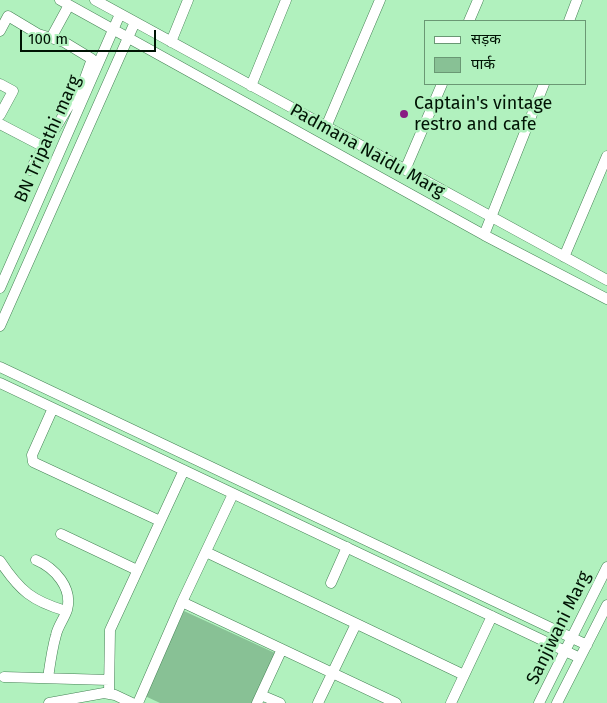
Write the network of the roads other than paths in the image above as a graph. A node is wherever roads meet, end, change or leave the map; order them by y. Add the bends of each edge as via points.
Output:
1 (94, 0) edge
2 (188, 0) edge
3 (286, 0) edge
4 (380, 0) edge
5 (478, 0) edge
6 (577, 0) edge
7 (64, 2) edge
8 (120, 14) junction
9 (469, 20) edge
10 (569, 20) edge
11 (135, 22) junction
12 (113, 30) junction
13 (0, 31) edge
14 (51, 38) junction
15 (128, 38) junction
16 (171, 42) junction
17 (0, 84) edge
18 (442, 85) edge
19 (544, 85) edge
20 (251, 86) junction
21 (0, 115) edge
22 (0, 124) edge
23 (326, 127) junction
24 (53, 132) junction
25 (66, 138) junction
26 (44, 147) junction
27 (607, 156) edge
28 (30, 170) dead end
29 (405, 170) junction
30 (491, 217) junction
31 (484, 235) junction
32 (564, 257) junction
33 (607, 280) edge
34 (0, 288) edge
35 (607, 299) edge
36 (0, 326) edge
37 (0, 367) edge
38 (0, 383) edge
39 (53, 408) junction
40 (184, 470) junction
41 (234, 494) junction
42 (160, 521) junction
43 (61, 534) dead end
44 (347, 547) junction
45 (206, 552) junction
46 (36, 560) dead end
47 (0, 561) edge
48 (607, 567) edge
49 (137, 570) junction
50 (331, 583) dead end
51 (182, 602) junction
52 (607, 604) edge
53 (66, 611) junction
54 (492, 616) junction
55 (356, 624) junction
56 (572, 638) junction
57 (586, 645) junction
58 (282, 649) junction
59 (565, 651) junction
60 (580, 658) junction
61 (332, 673) junction
62 (464, 675) junction
63 (4, 678) dead end
64 (48, 678) junction
65 (109, 680) junction
66 (109, 693) junction
67 (259, 699) edge
68 (49, 703) edge
69 (132, 703) edge
70 (138, 703) edge
71 (280, 703) edge
72 (318, 703) edge
73 (396, 703) edge
74 (451, 703) edge
75 (540, 703) edge
76 (557, 703) edge

1 - 8 street
2 - 16 street
3 - 20 street
4 - 23 street
5 - 9 street
6 - 10 street
7 - 12 street
7 - 14 street
8 - 11 street, Padmana Naidu Marg
8 - 12 street
11 - 15 street
11 - 16 street, Padmana Naidu Marg
12 - 15 street, Padmana Naidu Marg
12 - 25 street, BN Tripathi marg
13 - 14 street via 8,16
14 - 24 street via 92,59 84,81
15 - 31 street, Padmana Naidu Marg
15 - 36 street
16 - 20 street, Padmana Naidu Marg
17 - 21 street via 13,92
18 - 29 street
19 - 30 street
20 - 23 street, Padmana Naidu Marg
22 - 26 street
23 - 29 street, Padmana Naidu Marg
24 - 25 street
24 - 26 street
25 - 34 street, BN Tripathi marg
26 - 28 street
27 - 32 street
29 - 30 street, Padmana Naidu Marg
30 - 31 street
30 - 32 street, Padmana Naidu Marg
31 - 35 street, Padmana Naidu Marg
32 - 33 street, Padmana Naidu Marg
37 - 56 street
38 - 39 street
39 - 40 street
39 - 42 street via 32,456 33,462
40 - 41 street
40 - 42 street
41 - 44 street
41 - 45 street
42 - 49 street
43 - 49 street
44 - 50 street
44 - 54 street
45 - 51 street
45 - 55 street
46 - 53 street via 61,579 68,601
47 - 53 street via 29,595 42,604
48 - 56 street, Sanjiwani Marg
49 - 65 street via 110,630
51 - 58 street
51 - 70 street
52 - 57 street, Sanjiwani Marg
53 - 64 street via 56,635
54 - 59 street
54 - 62 street
55 - 61 street
55 - 62 street
56 - 57 street
56 - 59 street, Sanjiwani Marg
57 - 60 street, Sanjiwani Marg
58 - 61 street
58 - 67 street
59 - 60 street
59 - 75 street, Sanjiwani Marg
60 - 76 street, Sanjiwani Marg
61 - 72 street
61 - 73 street
62 - 74 street
63 - 64 street
64 - 65 street
65 - 66 street
66 - 68 street
66 - 69 street
67 - 71 street

